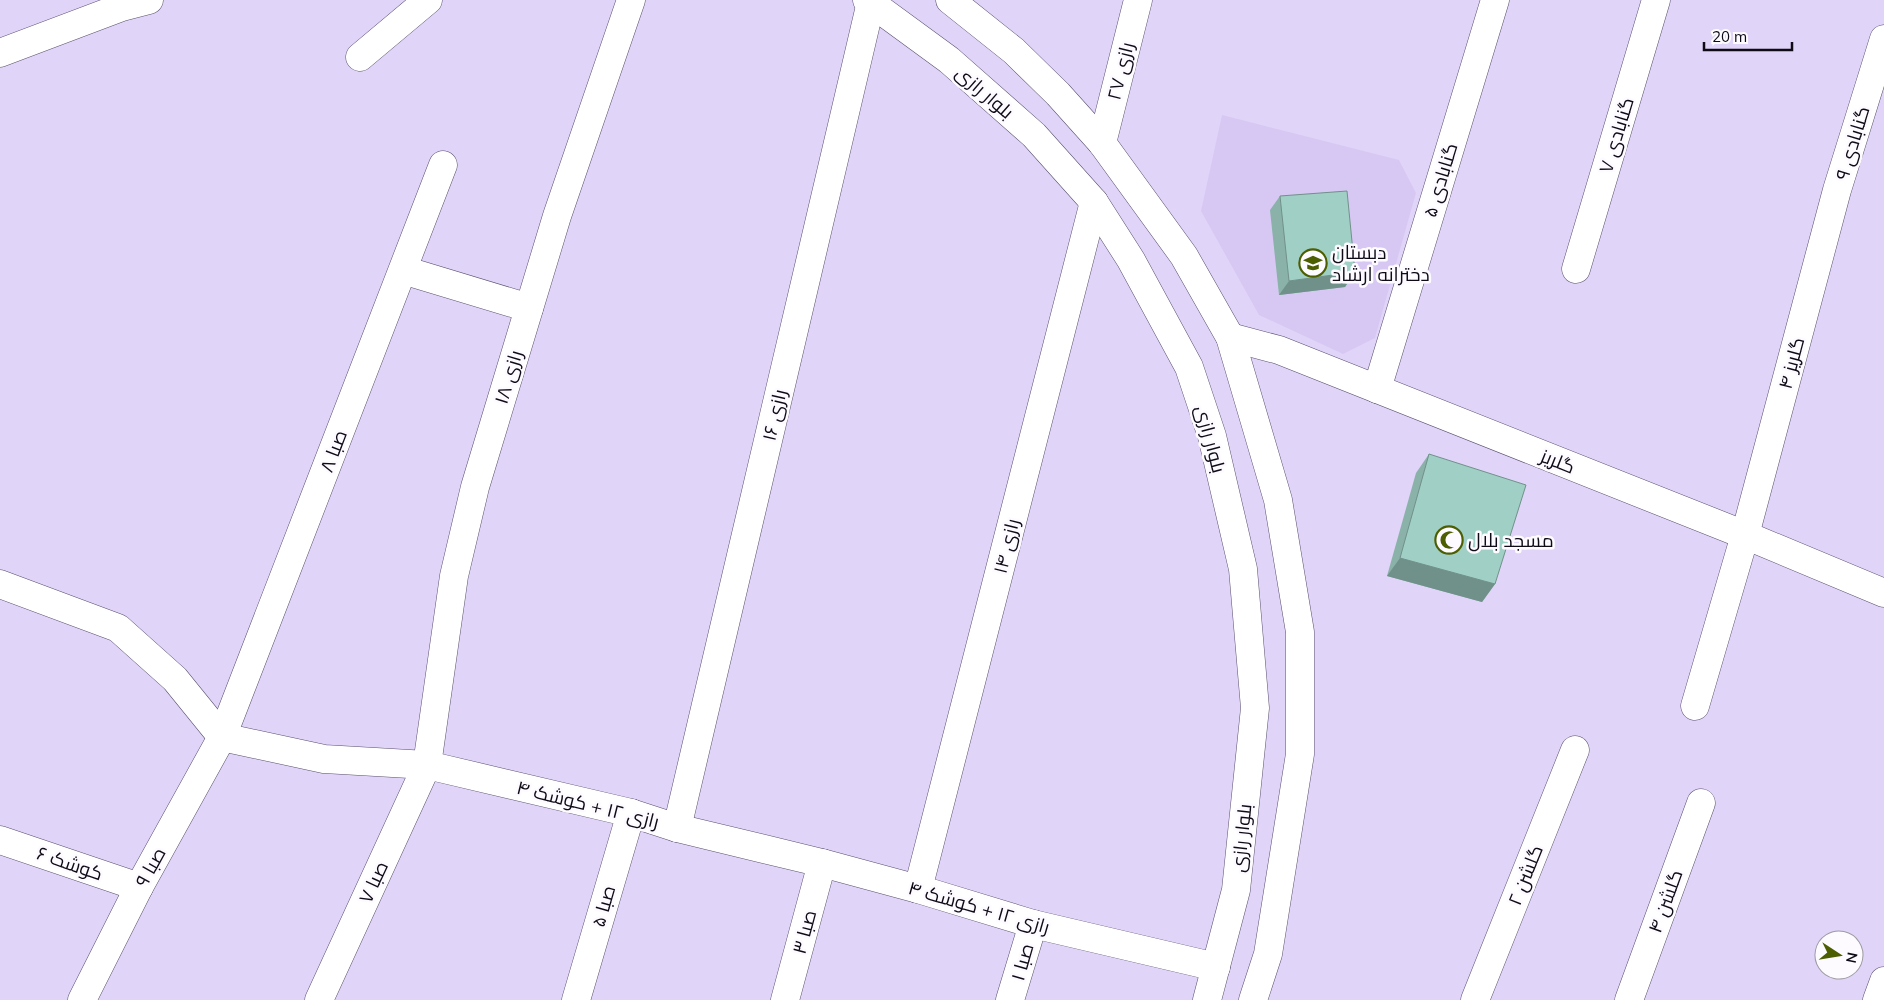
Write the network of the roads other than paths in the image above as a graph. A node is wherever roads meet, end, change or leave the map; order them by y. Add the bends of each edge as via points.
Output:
1 (149, 0) edge
2 (428, 0) edge
3 (631, 0) edge
4 (950, 0) edge
5 (1138, 0) edge
6 (1495, 0) edge
7 (1656, 0) edge
8 (869, 1) edge
9 (1884, 39) edge
10 (0, 53) edge
11 (360, 57) dead end
12 (1102, 143) junction
13 (443, 165) dead end
14 (1838, 190) joint
15 (1094, 202) junction
16 (1576, 269) dead end
17 (403, 270) junction
18 (529, 308) junction
19 (1230, 337) junction
20 (1376, 389) junction
21 (1745, 535) junction
22 (0, 584) edge
23 (1884, 593) edge
24 (1695, 706) dead end
25 (222, 737) junction
26 (1575, 750) dead end
27 (426, 765) junction
28 (1701, 803) dead end
29 (631, 813) junction
30 (677, 828) junction
31 (0, 840) edge
32 (822, 863) junction
33 (139, 887) junction
34 (918, 889) junction
35 (1032, 924) junction
36 (1216, 968) junction
37 (1884, 981) edge
38 (82, 1000) edge
39 (319, 1000) edge
40 (576, 1000) edge
41 (785, 1000) edge
42 (1010, 1000) edge
43 (1207, 1000) edge
44 (1253, 1000) edge
45 (1475, 1000) edge
46 (1629, 1000) edge
47 (1877, 1000) edge

1 - 10 street
2 - 11 street
3 - 18 street, رازی ۱۸ via 556,216
4 - 12 street via 1014,52
5 - 12 street, رازی ۲۷
6 - 20 street, گنابادی ۵
7 - 16 street, گنابادی ۷
8 - 15 street, بلوار رازی via 949,60 1034,135
8 - 30 street, رازی ۱۶
9 - 14 street, گنابادی ۹
12 - 19 street via 1184,256
13 - 17 street, صبا ۸
14 - 21 street, گلریز ۴
15 - 34 street, رازی ۱۴
15 - 36 street, بلوار رازی via 1131,260 1189,367 1212,436 1242,569 1255,708 1236,890
17 - 18 street
17 - 25 street, صبا ۸
18 - 27 street, رازی ۱۸ via 475,487 454,576
19 - 20 street, گلریز via 1279,350
19 - 44 street via 1278,500 1300,632 1300,754 1268,954
20 - 21 street, گلریز
21 - 23 street, گلریز
21 - 24 street, گلریز ۴
22 - 25 street via 118,628 175,678
25 - 27 street, رازی ۱۲ + کوشک ۴ via 324,759
25 - 33 street, صبا ۹
26 - 45 street, گلشن ۲
27 - 29 street, رازی ۱۲ + کوشک ۴
27 - 39 street, صبا ۷
28 - 46 street, گلشن ۴
29 - 30 street, رازی ۱۲ + کوشک ۴
29 - 40 street, صبا ۵
30 - 32 street, رازی ۱۲ + کوشک ۴
31 - 33 street, کوشک ۶
32 - 34 street, رازی ۱۲ + کوشک ۴
32 - 41 street, صبا ۳
33 - 38 street, صبا ۹
34 - 35 street, رازی ۱۲ + کوشک ۴
35 - 36 street, رازی ۱۲ + کوشک ۴
35 - 42 street, صبا ۱
36 - 43 street, بلوار رازی
37 - 47 street

